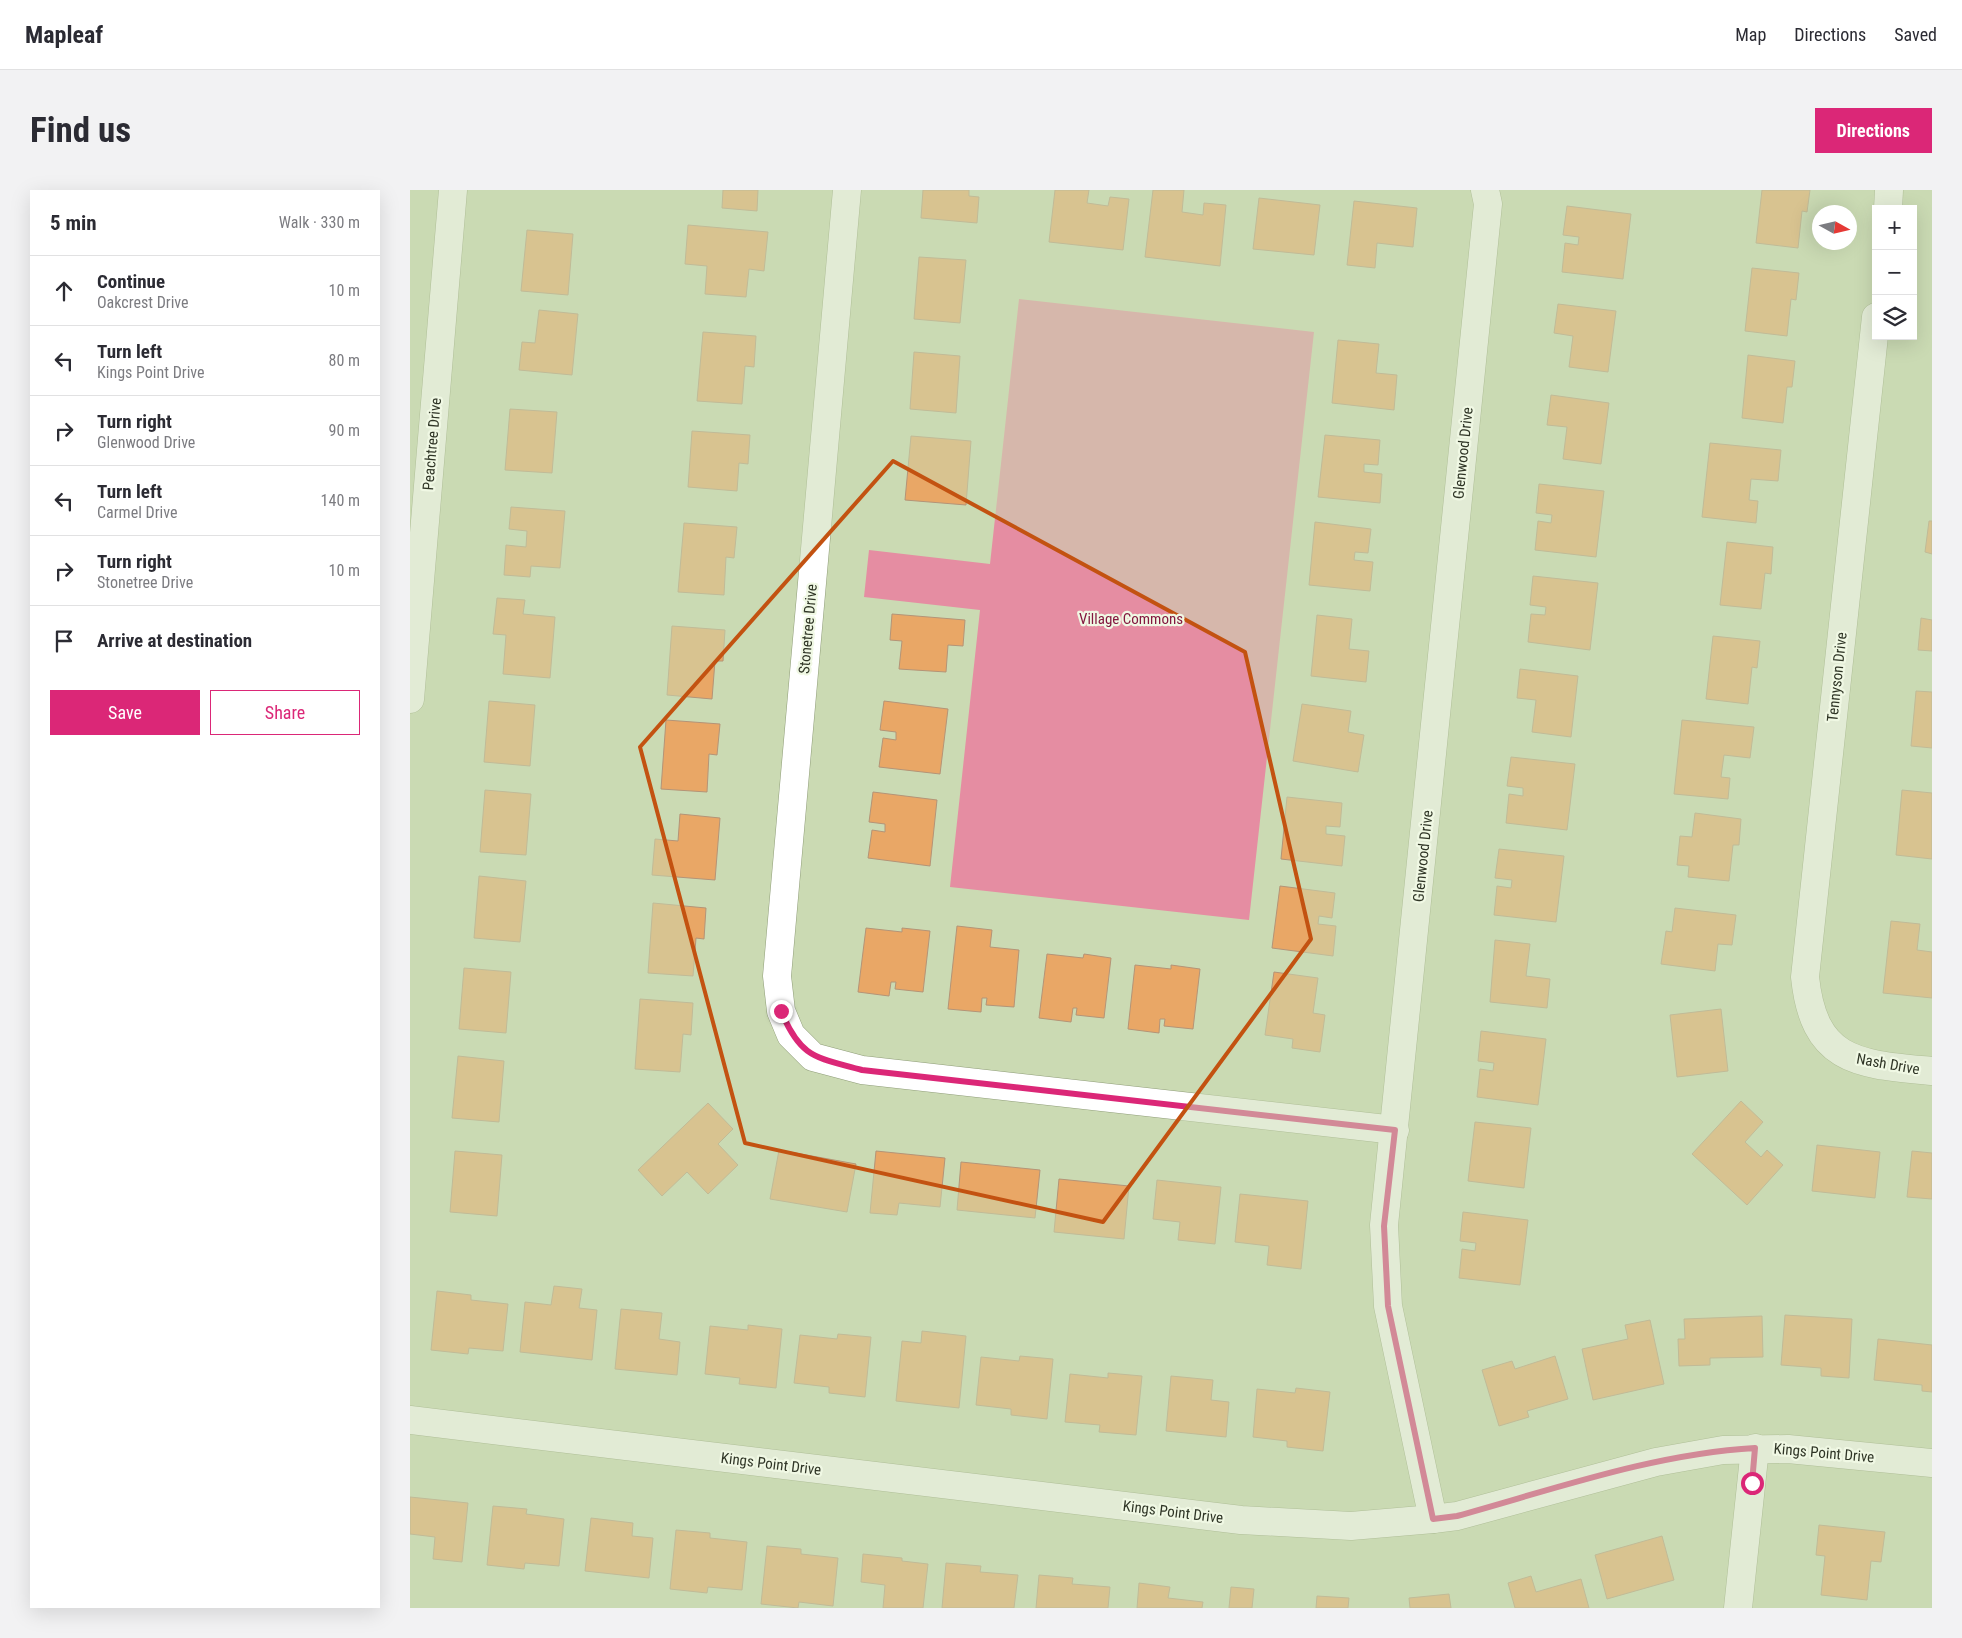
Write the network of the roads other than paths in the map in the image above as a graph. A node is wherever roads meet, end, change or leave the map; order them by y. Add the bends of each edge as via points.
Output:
1 (453, 190) edge
2 (847, 190) edge
3 (1485, 190) edge
4 (1889, 190) edge
5 (1888, 205) edge
6 (1873, 340) edge
7 (410, 699) edge
8 (1821, 1035) joint
9 (1932, 1071) edge
10 (1395, 1130) junction
11 (410, 1420) edge
12 (1755, 1448) junction
13 (1932, 1463) edge
14 (1433, 1519) junction
15 (1738, 1608) edge

1 - 7 street, Peachtree Drive
2 - 10 street, Stonetree Drive via 777,976 781,1011 791,1035 813,1057 862,1070
3 - 10 street, Glenwood Drive via 1488,204
4 - 5 street
6 - 8 street, Tennyson Drive via 1807,948 1805,977 1808,1005
8 - 9 street, Nash Drive via 1851,1058 1884,1067
10 - 14 street, Glenwood Drive via 1384,1226 1388,1306
11 - 14 street, Kings Point Drive via 1240,1520 1351,1526
12 - 13 street, Kings Point Drive
12 - 14 street, Kings Point Drive via 1703,1452 1656,1462 1457,1516
12 - 15 street

